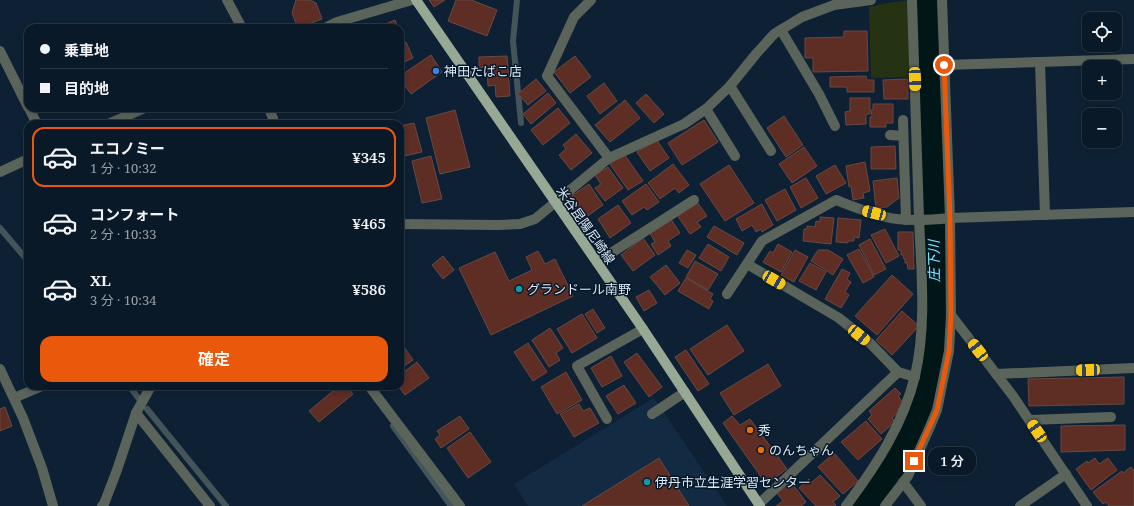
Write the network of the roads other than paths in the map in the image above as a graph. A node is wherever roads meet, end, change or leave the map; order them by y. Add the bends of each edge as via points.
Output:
1 (227, 0) edge
2 (412, 0) edge
3 (416, 0) edge
4 (591, 0) edge
5 (871, 0) edge
6 (912, 0) edge
7 (942, 0) edge
8 (846, 2) edge
9 (240, 24) edge
10 (341, 24) edge
11 (781, 30) junction
12 (0, 51) edge
13 (1134, 59) edge
14 (1040, 62) junction
15 (944, 65) junction
16 (730, 86) junction
17 (24, 99) edge
18 (706, 109) junction
19 (136, 112) edge
20 (117, 120) edge
21 (903, 120) dead end
22 (835, 126) dead end
23 (890, 135) dead end
24 (903, 136) junction
25 (771, 151) dead end
26 (735, 156) dead end
27 (609, 158) junction
28 (24, 161) edge
29 (0, 172) edge
30 (694, 200) dead end
31 (556, 203) junction
32 (1134, 212) edge
33 (1045, 215) junction
34 (946, 219) junction
35 (906, 220) junction
36 (922, 220) junction
37 (404, 224) edge
38 (596, 262) junction
39 (747, 264) junction
40 (727, 294) dead end
41 (951, 315) junction
42 (643, 329) junction
43 (1134, 368) edge
44 (0, 369) edge
45 (898, 372) junction
46 (996, 374) junction
47 (914, 377) junction
48 (33, 390) edge
49 (149, 390) edge
50 (372, 390) edge
51 (684, 392) junction
52 (14, 398) junction
53 (136, 413) junction
54 (652, 414) dead end
55 (1111, 417) dead end
56 (608, 419) dead end
57 (1030, 420) junction
58 (1066, 474) junction
59 (903, 482) junction
60 (103, 505) edge
61 (760, 505) edge
62 (53, 506) edge
63 (210, 506) edge
64 (460, 506) edge
65 (846, 506) edge
66 (885, 506) edge
67 (921, 506) edge
68 (1020, 506) edge
69 (1087, 506) edge

1 - 9 street
2 - 10 street
3 - 31 main road, 米谷昆陽尼崎線
4 - 27 street via 574,17 546,76
5 - 8 street
6 - 36 street
7 - 15 street
8 - 11 street via 802,17
11 - 16 street via 774,34
11 - 22 street
12 - 17 street
13 - 14 street
14 - 15 street
14 - 33 street
15 - 34 street
16 - 18 street
16 - 25 street
18 - 26 street
18 - 27 street via 684,124
19 - 20 street
21 - 24 street
23 - 24 street
24 - 35 street
27 - 31 street
28 - 29 street
30 - 38 street
31 - 37 street via 535,219 520,224
31 - 38 main road, 米谷昆陽尼崎線
32 - 33 street
33 - 34 street
34 - 36 street
34 - 41 street
35 - 36 street
35 - 39 street via 836,200 762,241
36 - 47 street via 922,314
38 - 42 main road, 米谷昆陽尼崎線
39 - 40 street
39 - 45 street via 839,318 870,343
41 - 46 street
41 - 59 street via 949,351 937,410
42 - 51 main road, 米谷昆陽尼崎線
42 - 56 street via 577,366
43 - 46 street
44 - 52 street
45 - 47 street
45 - 61 street
46 - 57 street
47 - 65 street via 902,417 890,440
48 - 52 street
49 - 53 street
50 - 64 street
51 - 54 street
51 - 61 main road, 米谷昆陽尼崎線
52 - 62 street via 42,468
53 - 60 street via 118,470
53 - 63 street
55 - 57 street
57 - 58 street
58 - 68 street
58 - 69 street
59 - 66 street
59 - 67 street

